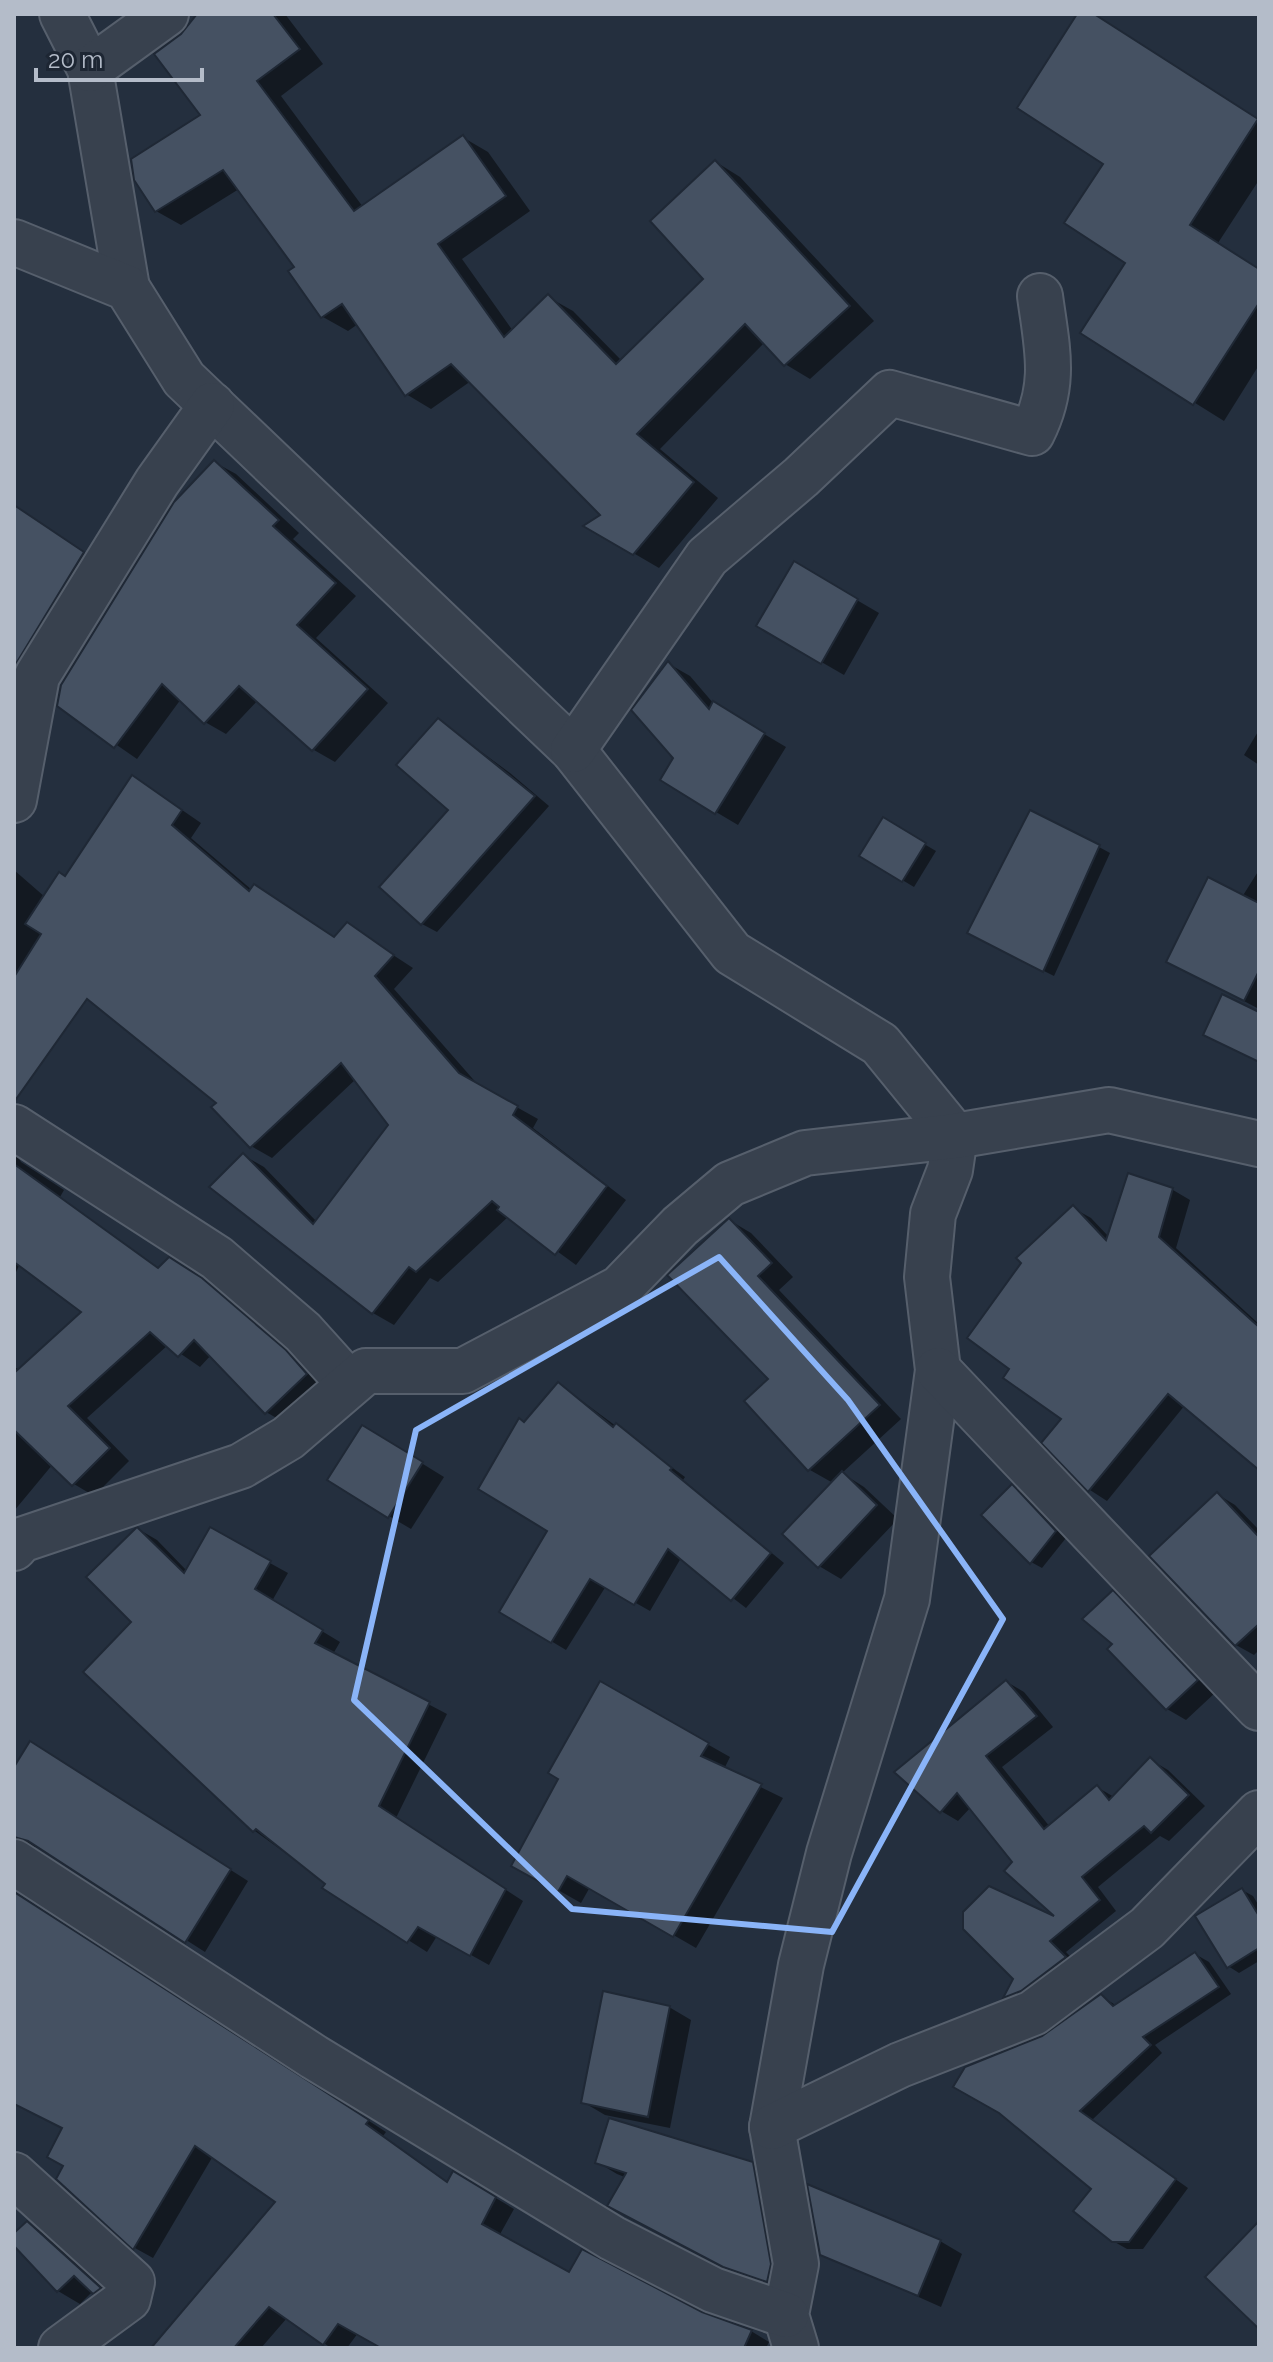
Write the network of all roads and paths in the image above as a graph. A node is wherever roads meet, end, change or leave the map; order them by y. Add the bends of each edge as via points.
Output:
1 (62, 14) edge
2 (166, 14) edge
3 (90, 69) junction
4 (14, 242) edge
5 (127, 288) junction
6 (1040, 296) dead end
7 (212, 405) junction
8 (573, 750) junction
9 (15, 789) edge
10 (14, 1127) edge
11 (955, 1136) junction
12 (1259, 1144) edge
13 (938, 1370) junction
14 (349, 1383) junction
15 (14, 1548) edge
16 (1259, 1708) edge
17 (1259, 1813) edge
18 (14, 1862) edge
19 (772, 2127) junction
20 (14, 2175) edge
21 (791, 2332) edge
22 (61, 2348) edge

1 - 3 street
2 - 3 street
3 - 5 street
4 - 5 street
5 - 7 street via 184,379
6 - 8 street via 1050,373 1045,407 1032,433 890,393 707,557
7 - 8 street
7 - 9 street via 157,482 37,676
8 - 11 street via 732,953 880,1044
10 - 14 street via 217,1258 303,1332
11 - 12 street via 1109,1110
11 - 13 street via 950,1170 933,1214 927,1277
11 - 14 street via 805,1153 730,1184 620,1288 463,1371 366,1371
13 - 16 street
13 - 19 street via 907,1599 829,1853 801,1965
14 - 15 street via 288,1438 241,1466 21,1540
17 - 19 street via 1147,1928 1033,2013 900,2065
18 - 21 street via 314,2057 612,2238
19 - 21 street via 796,2264
20 - 22 street via 132,2282 128,2299

